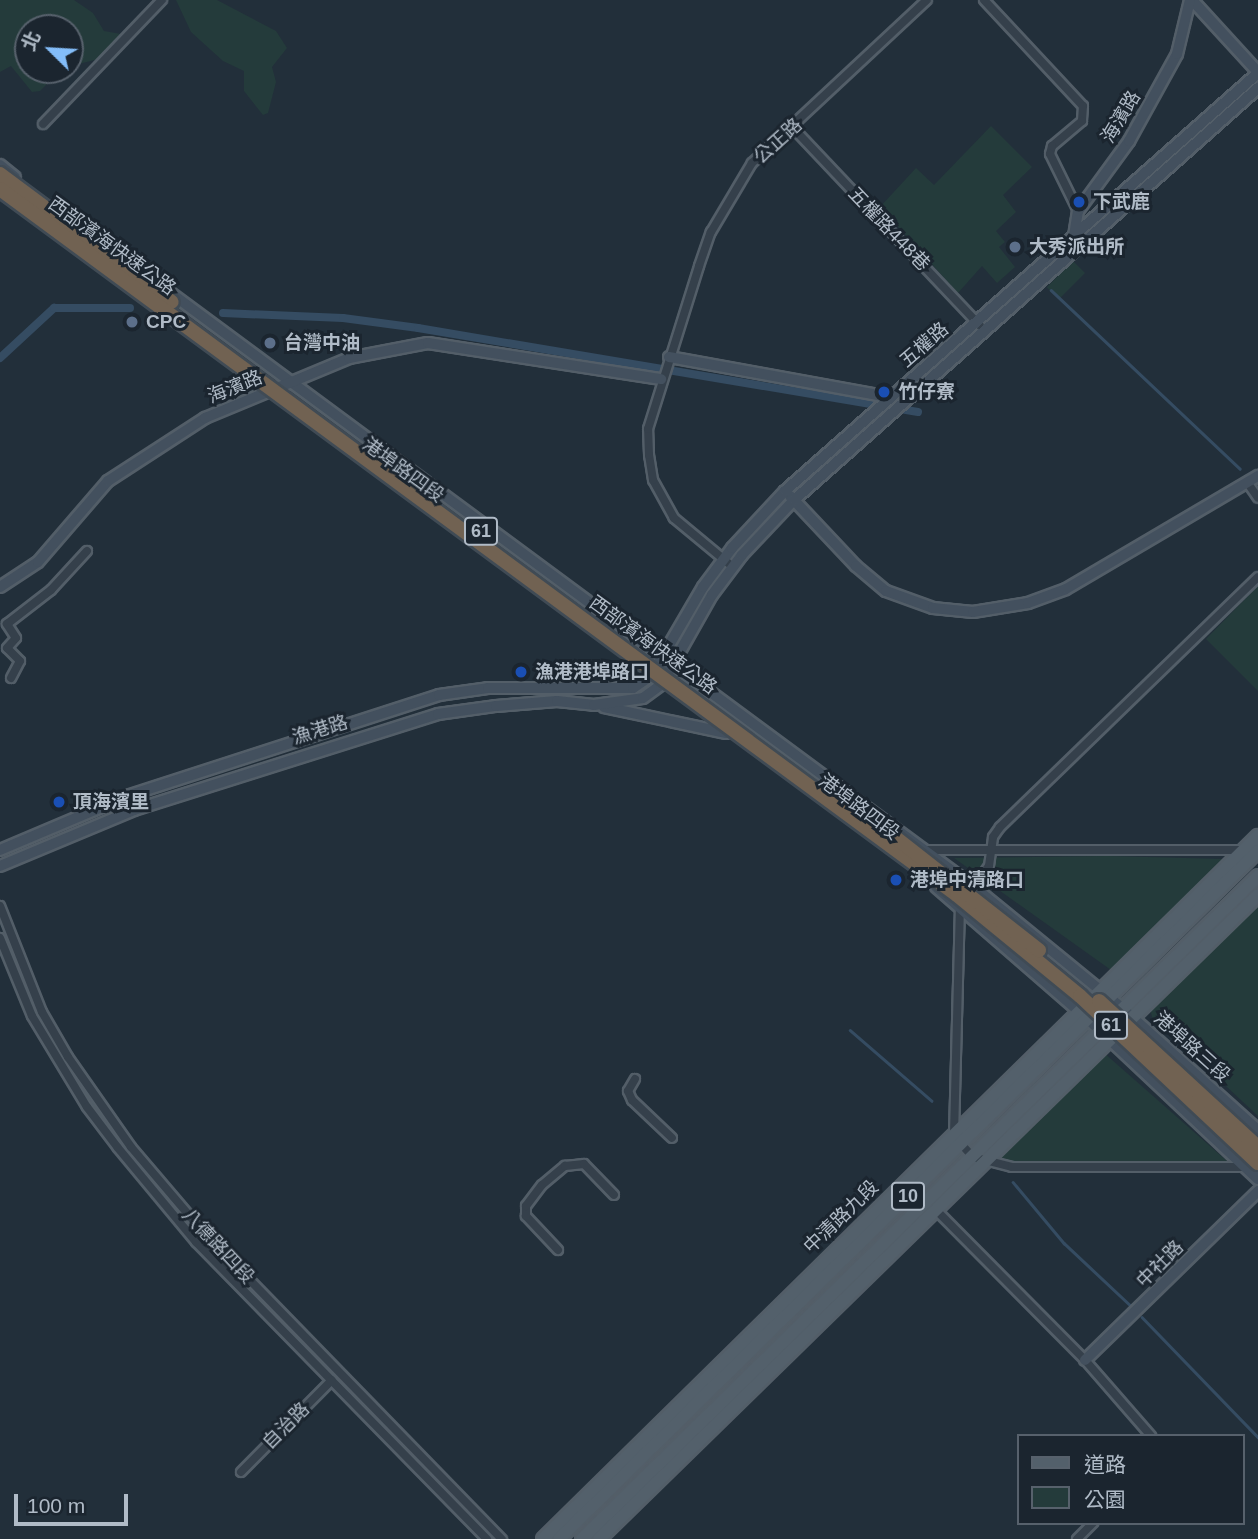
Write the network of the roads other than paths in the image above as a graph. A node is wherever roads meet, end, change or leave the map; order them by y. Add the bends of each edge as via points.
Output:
1 (162, 0) edge
2 (927, 0) edge
3 (984, 0) edge
4 (1191, 0) edge
5 (1258, 73) edge
6 (1258, 88) edge
7 (43, 124) dead end
8 (793, 128) junction
9 (0, 165) edge
10 (0, 174) edge
11 (0, 189) edge
12 (0, 195) edge
13 (1078, 211) junction
14 (1078, 239) junction
15 (981, 326) junction
16 (668, 357) junction
17 (661, 379) junction
18 (290, 385) junction
19 (267, 392) junction
20 (890, 397) junction
21 (1258, 476) edge
22 (1247, 482) junction
23 (785, 491) junction
24 (1258, 498) edge
25 (794, 500) junction
26 (86, 551) dead end
27 (723, 560) junction
28 (733, 568) junction
29 (1258, 577) edge
30 (0, 587) edge
31 (662, 656) junction
32 (673, 664) junction
33 (651, 676) junction
34 (11, 678) dead end
35 (661, 685) junction
36 (594, 705) junction
37 (726, 733) junction
38 (1258, 836) edge
39 (0, 850) edge
40 (925, 850) junction
41 (993, 852) junction
42 (1254, 852) edge
43 (0, 866) edge
44 (1258, 876) edge
45 (974, 887) junction
46 (1258, 895) edge
47 (0, 906) edge
48 (959, 906) junction
49 (0, 938) edge
50 (1106, 995) junction
51 (1128, 1013) junction
52 (1085, 1016) junction
53 (1105, 1035) junction
54 (79, 1073) junction
55 (635, 1079) dead end
56 (70, 1080) junction
57 (1258, 1130) edge
58 (672, 1138) dead end
59 (957, 1141) junction
60 (1258, 1147) edge
61 (973, 1157) junction
62 (987, 1161) junction
63 (1252, 1165) edge
64 (1258, 1180) edge
65 (1258, 1191) edge
66 (614, 1195) dead end
67 (935, 1209) junction
68 (205, 1234) junction
69 (196, 1242) junction
70 (558, 1250) dead end
71 (1085, 1360) junction
72 (332, 1380) junction
73 (1150, 1434) edge
74 (414, 1448) junction
75 (406, 1456) junction
76 (241, 1472) dead end
77 (1091, 1525) edge
78 (487, 1539) edge
79 (502, 1539) edge
80 (543, 1539) edge
81 (559, 1539) edge
82 (582, 1539) edge
83 (599, 1539) edge
84 (1077, 1539) edge

1 - 7 street
2 - 8 street, 公正路
3 - 13 street via 1083,106 1082,121 1050,154
4 - 5 street
4 - 13 street, 海濱路 via 1177,54 1144,115
5 - 14 street, 五權路
6 - 14 street, 五權路
8 - 15 street, 五權路448巷
8 - 16 street, 公正路 via 752,163 711,232
9 - 18 street, 港埠路四段
10 - 60 highway, 西部濱海快速公路 / 61, bridge via 963,887 1089,992
11 - 63 highway, 西部濱海快速公路 / 61, bridge via 957,895 1080,996
12 - 19 street, 港埠路四段
13 - 14 street, 海濱路
14 - 15 street, 五權路
15 - 20 street, 五權路
15 - 25 street, 五權路
16 - 17 street, 公正路
16 - 20 street
17 - 18 street, 海濱路 via 428,342 349,358
17 - 27 street via 648,429 653,480 674,517
18 - 19 street, 海濱路
18 - 31 street, 港埠路四段
19 - 30 street, 海濱路 via 205,418 108,481 38,562
19 - 33 street, 港埠路四段
20 - 23 street, 五權路
21 - 22 street
22 - 24 street
22 - 25 street via 1066,590 1028,603 973,612 933,608 886,590 856,566
23 - 25 street
23 - 27 street, 五權路
25 - 28 street, 五權路
26 - 34 street via 51,590 7,624 16,638 7,648 20,661
27 - 28 street
27 - 31 street, 五權路
28 - 32 street, 五權路
29 - 41 street via 1000,827 993,837
31 - 32 street, 港埠路四段
31 - 33 street, 五權路
32 - 35 street, 五權路
32 - 40 street, 港埠路四段
33 - 35 street, 港埠路四段
33 - 39 street, 漁港路 via 633,688 615,690 577,685 439,695 130,795
35 - 36 street, 漁港路 via 643,698
35 - 37 street, 港埠路四段
36 - 37 street
36 - 43 street, 漁港路 via 557,701 438,714 134,810
37 - 48 street, 港埠路四段 via 829,805
38 - 42 main road, 中清路九段
40 - 41 street
40 - 45 street, 港埠路四段
41 - 42 street
41 - 45 street
42 - 50 main road, 中清路九段 / 10
44 - 51 main road
45 - 48 street
45 - 50 street, 港埠路四段
46 - 51 main road
47 - 54 street, 八德路四段 via 43,1012
48 - 52 street, 港埠路四段
48 - 59 street
49 - 56 street, 八德路四段 via 32,1016
50 - 51 street, 港埠路三段
50 - 52 main road, 中清路九段 / 10
51 - 53 main road
51 - 57 street, 港埠路三段
52 - 53 street, 港埠路四段
52 - 59 main road, 中清路九段 / 10
53 - 61 main road, 10
53 - 62 main road
53 - 63 street
54 - 56 street
54 - 68 street, 八德路四段 via 131,1147
55 - 58 street via 628,1091 632,1100
56 - 69 street, 八德路四段 via 118,1149
59 - 61 street
59 - 80 main road, 中清路九段
59 - 81 main road, 中清路九段 / 10
61 - 62 street
61 - 82 main road, 10
62 - 63 street via 1012,1167
62 - 67 main road
63 - 64 street
65 - 71 street, 中社路
66 - 70 street via 584,1164 565,1166 542,1185 526,1206 526,1216
67 - 71 street
67 - 83 main road
68 - 69 street
68 - 74 street, 八德路四段
69 - 72 street, 八德路四段
71 - 73 street
72 - 75 street, 八德路四段
72 - 76 street, 自治路
74 - 75 street
74 - 79 street, 八德路四段
75 - 78 street, 八德路四段
77 - 84 street

